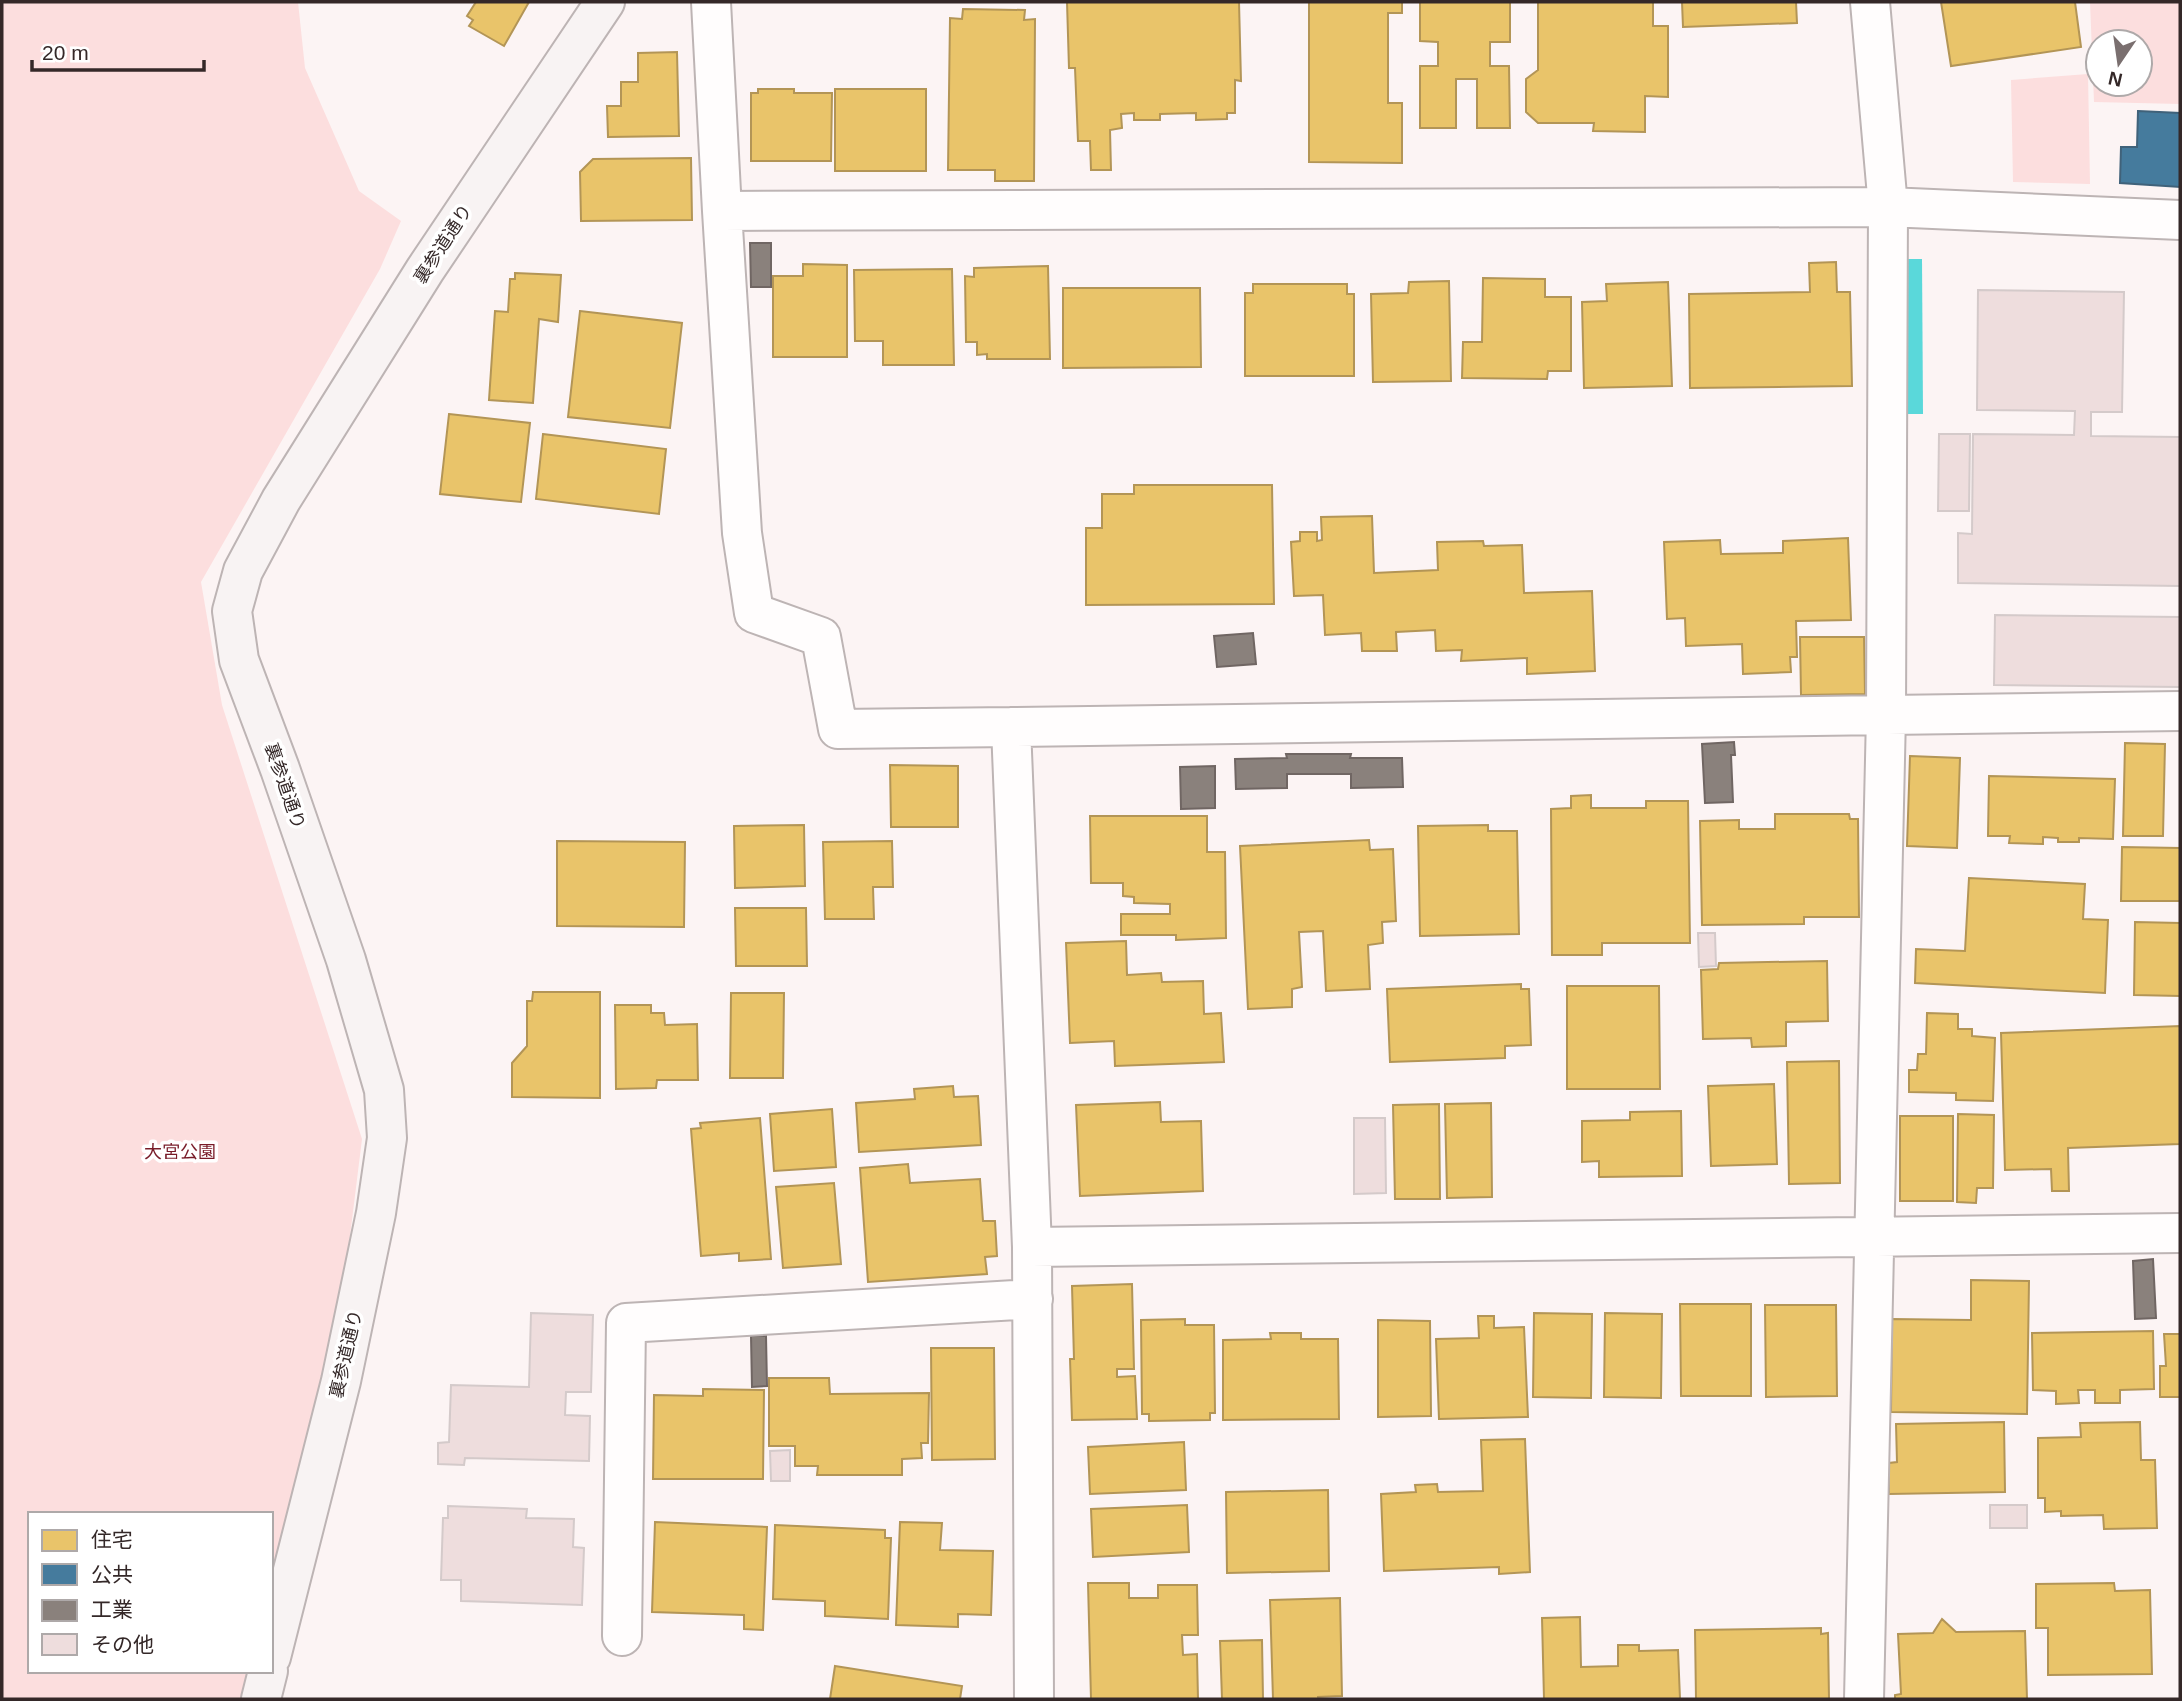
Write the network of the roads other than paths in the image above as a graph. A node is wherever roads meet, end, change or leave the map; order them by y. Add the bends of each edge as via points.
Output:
1 (605, 2) edge
2 (711, 2) edge
3 (1870, 2) edge
4 (1888, 207) junction
5 (722, 211) junction
6 (2180, 220) edge
7 (2180, 712) edge
8 (1886, 715) junction
9 (1011, 727) junction
10 (2180, 1233) edge
11 (1874, 1237) junction
12 (1032, 1247) junction
13 (1033, 1299) junction
14 (622, 1636) dead end
15 (273, 1649) edge
16 (268, 1673) edge
17 (261, 1699) edge
18 (1034, 1699) edge
19 (1864, 1699) edge

1 - 15 street, 裏参道通り via 425,270 281,500 243,571 232,611 239,660 346,960 384,1090 387,1138 341,1381
2 - 5 street
3 - 4 street
4 - 5 street
4 - 6 street
4 - 8 street
5 - 9 street via 742,533 754,613 821,637 838,729
7 - 8 street
8 - 9 street
8 - 11 street
9 - 12 street
10 - 11 street
11 - 12 street
11 - 19 street
12 - 13 street
13 - 14 street via 626,1323
13 - 18 street
16 - 17 street

